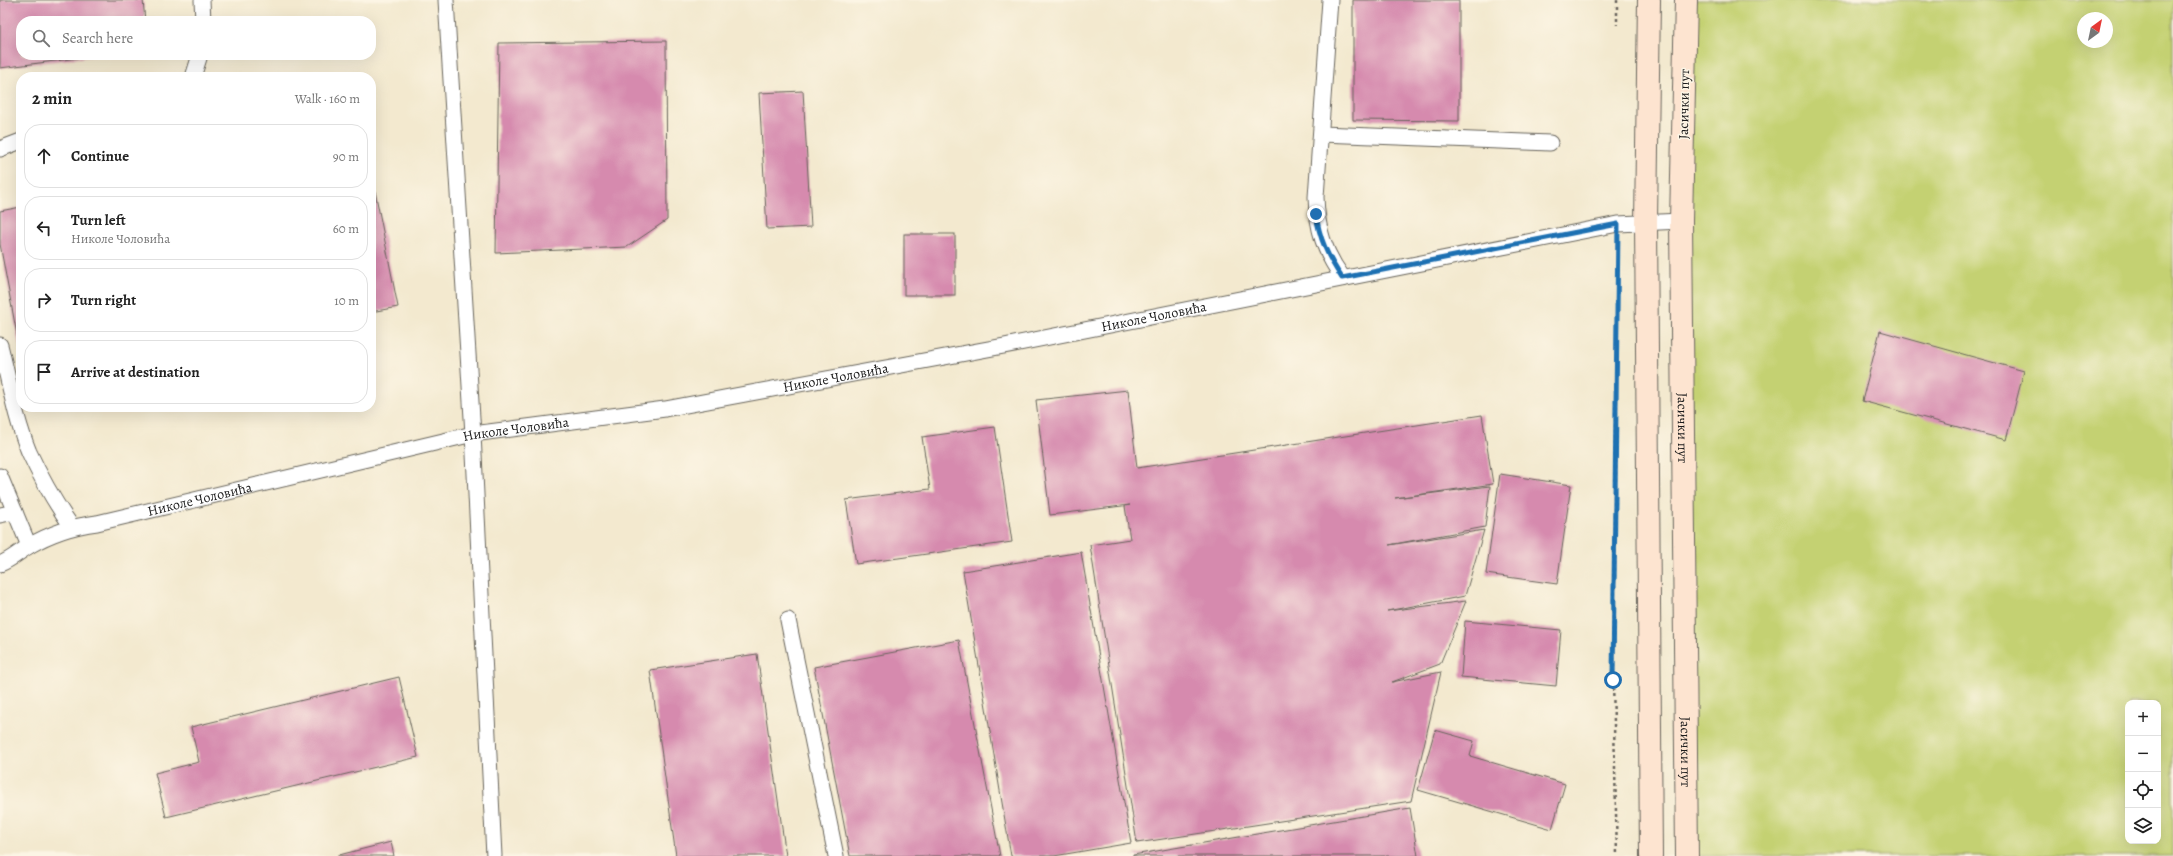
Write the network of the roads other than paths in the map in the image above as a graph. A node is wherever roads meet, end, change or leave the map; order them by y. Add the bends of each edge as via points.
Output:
1 (202, 0) edge
2 (446, 0) edge
3 (1330, 0) edge
4 (1649, 0) edge
5 (1686, 0) edge
6 (203, 16) edge
7 (198, 60) edge
8 (195, 72) edge
9 (1321, 134) junction
10 (16, 143) edge
11 (1550, 143) dead end
12 (0, 149) edge
13 (1681, 221) junction
14 (1646, 222) junction
15 (1342, 278) junction
16 (0, 345) edge
17 (16, 408) edge
18 (17, 412) edge
19 (473, 434) junction
20 (0, 476) edge
21 (15, 512) junction
22 (0, 514) edge
23 (72, 527) junction
24 (29, 546) junction
25 (0, 564) edge
26 (788, 620) dead end
27 (494, 856) edge
28 (836, 856) edge
29 (1651, 856) edge
30 (1687, 856) edge

1 - 6 lane
2 - 19 lane
3 - 9 lane
4 - 14 main road
5 - 13 main road, Јасички пут
7 - 8 lane
9 - 11 lane
9 - 15 lane via 1316,197 1318,230 1324,247
10 - 12 lane
13 - 14 lane, Николе Чоловића
13 - 30 main road, Јасички пут
14 - 15 lane, Николе Чоловића via 1618,224
14 - 29 main road
15 - 19 lane, Николе Чоловића via 1004,346 665,409
16 - 17 lane
18 - 23 lane via 29,451 55,503
19 - 23 lane, Николе Чоловића
19 - 27 lane
20 - 21 lane
21 - 22 lane
21 - 24 lane
23 - 24 lane, Николе Чоловића
24 - 25 lane, Николе Чоловића
26 - 28 lane

